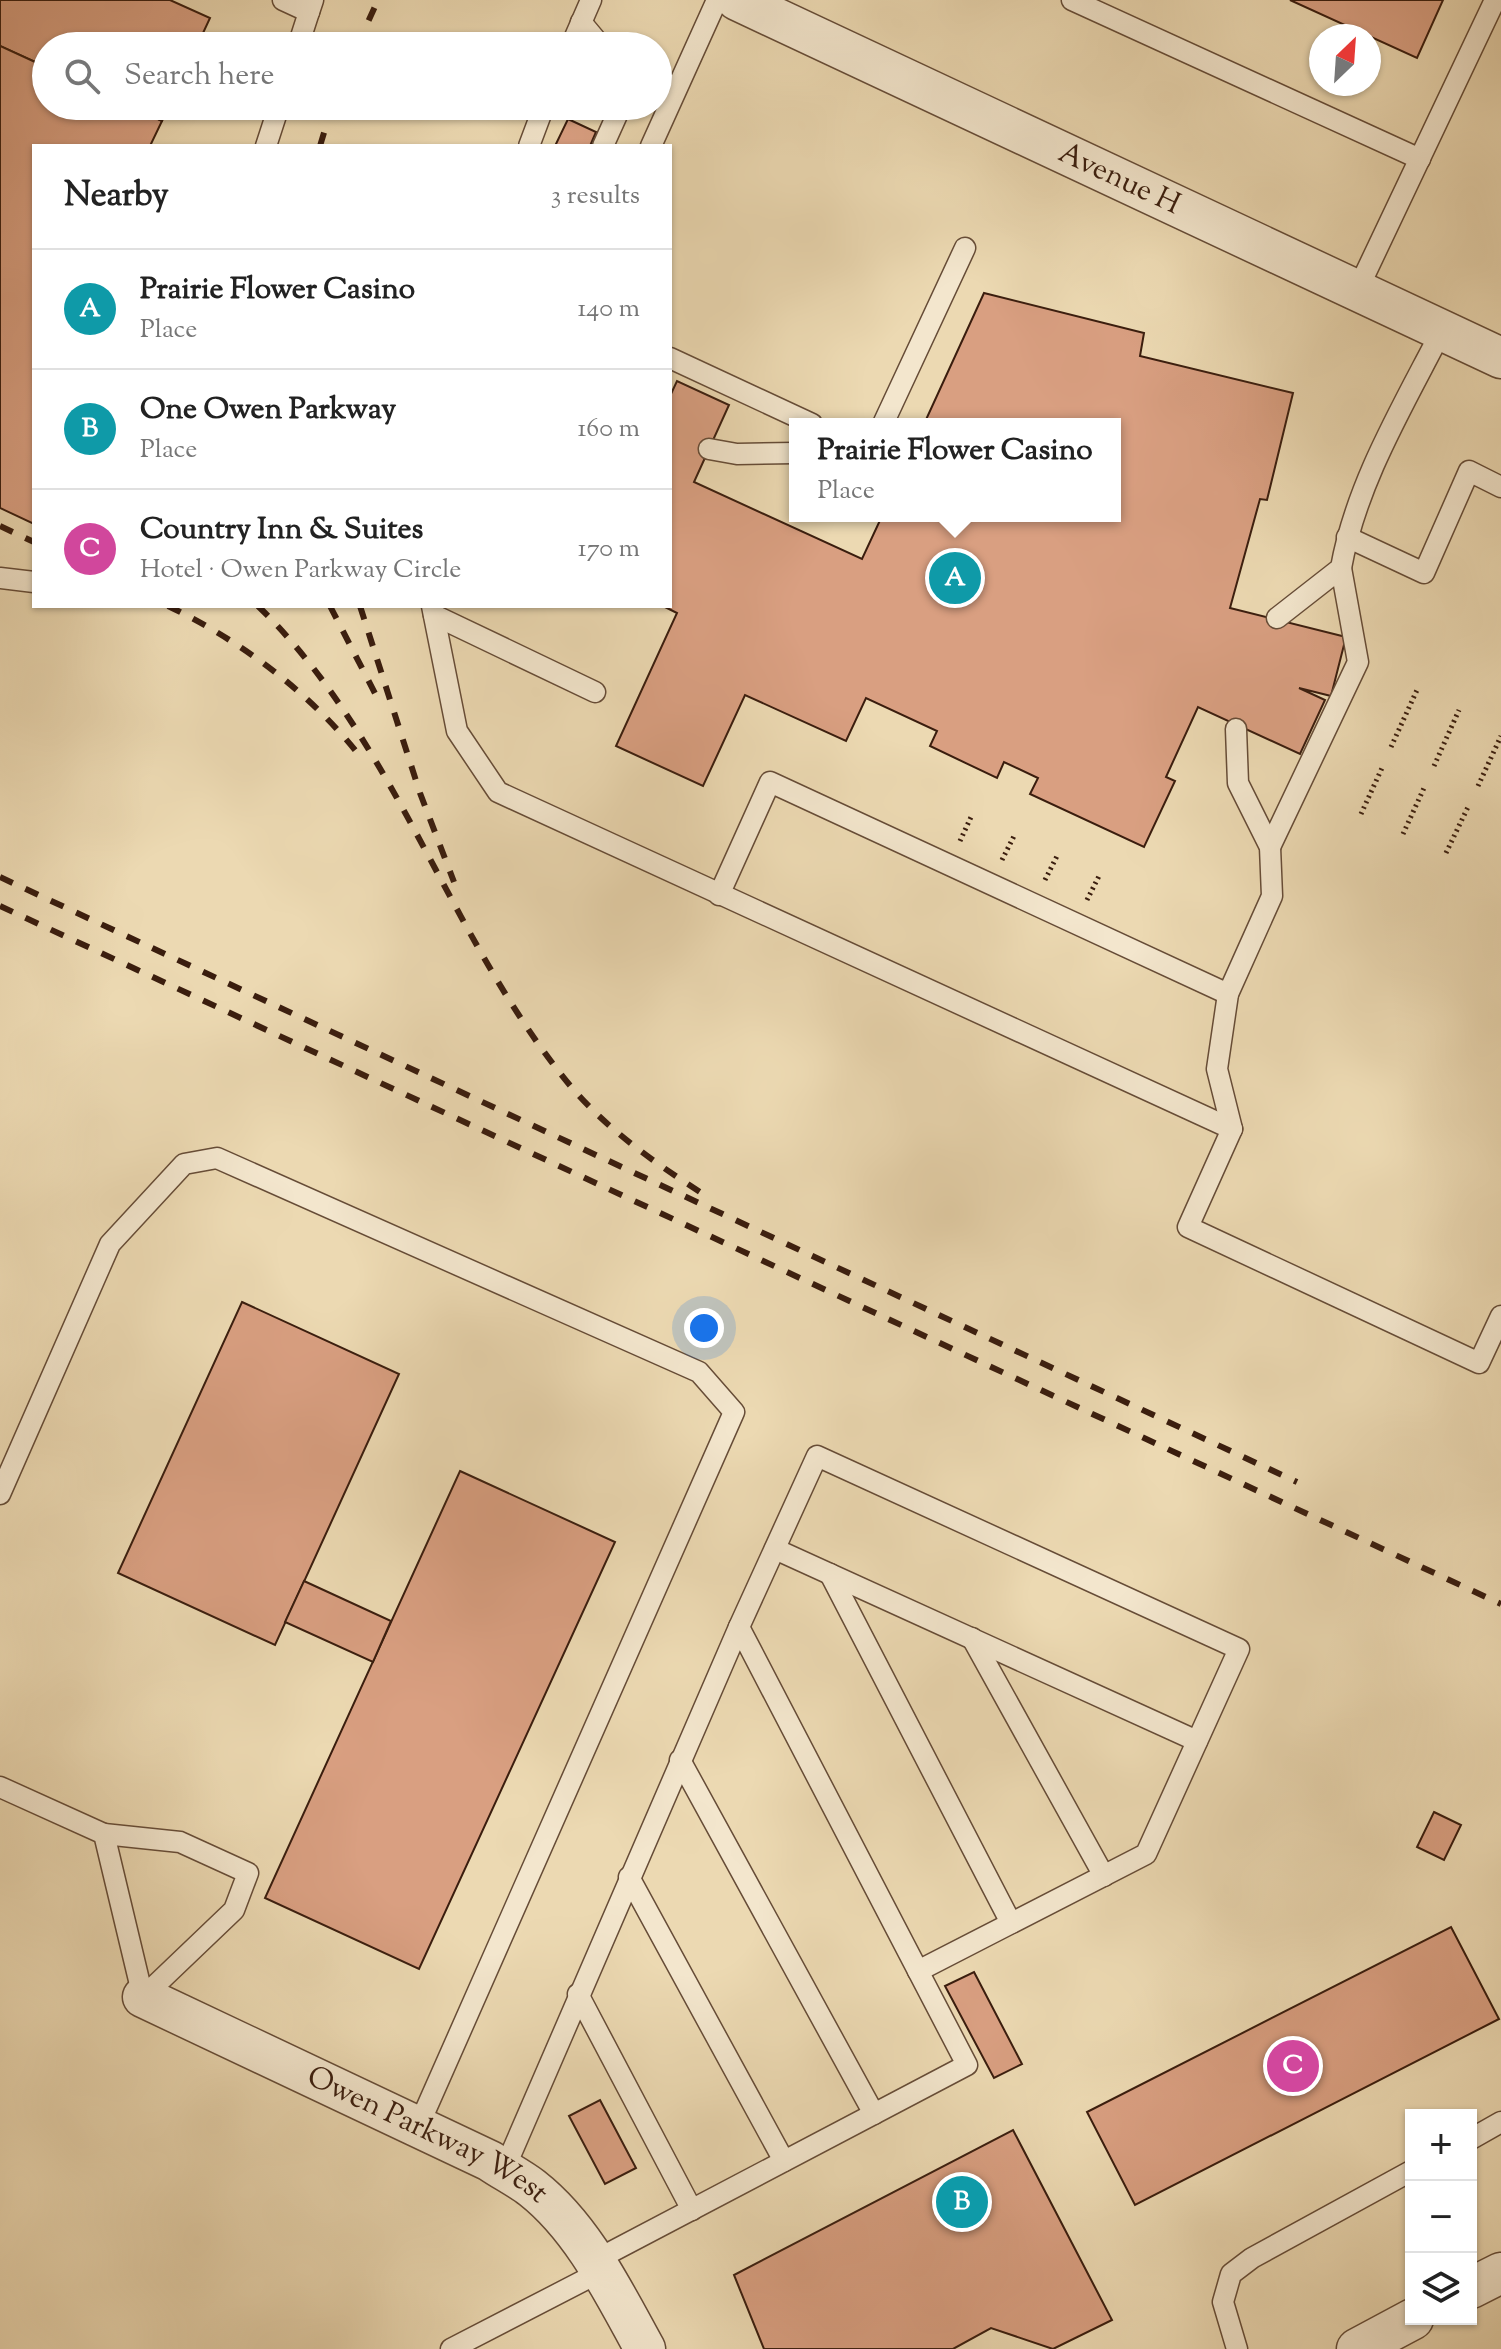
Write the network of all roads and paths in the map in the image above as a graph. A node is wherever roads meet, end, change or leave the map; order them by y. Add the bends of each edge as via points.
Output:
1 (283, 0) edge
2 (591, 0) edge
3 (717, 0) edge
4 (737, 0) edge
5 (1072, 0) edge
6 (1495, 0) edge
7 (311, 6) edge
8 (581, 22) junction
9 (303, 32) edge
10 (577, 32) edge
11 (589, 32) edge
12 (672, 100) edge
13 (274, 120) edge
14 (539, 120) edge
15 (615, 120) edge
16 (663, 120) edge
17 (267, 144) edge
18 (530, 144) edge
19 (604, 144) edge
20 (652, 144) edge
21 (1420, 159) junction
22 (965, 248) dead end
23 (1357, 291) junction
24 (1442, 330) junction
25 (1501, 358) edge
26 (672, 359) edge
27 (799, 418) edge
28 (886, 418) edge
29 (709, 449) dead end
30 (789, 453) edge
31 (1501, 487) edge
32 (1347, 537) junction
33 (1341, 568) junction
34 (0, 578) edge
35 (32, 582) edge
36 (433, 610) edge
37 (1277, 618) dead end
38 (1417, 690) dead end
39 (595, 692) dead end
40 (1459, 710) dead end
41 (1236, 729) dead end
42 (1501, 736) edge
43 (1391, 747) dead end
44 (1434, 766) dead end
45 (1382, 768) dead end
46 (1478, 786) dead end
47 (1424, 788) dead end
48 (1468, 807) dead end
49 (1361, 814) dead end
50 (971, 817) dead end
51 (1403, 834) dead end
52 (1014, 836) dead end
53 (957, 846) dead end
54 (1270, 847) junction
55 (1446, 853) dead end
56 (1057, 856) dead end
57 (999, 866) dead end
58 (1099, 876) dead end
59 (1042, 886) dead end
60 (719, 895) junction
61 (1085, 906) dead end
62 (1228, 994) junction
63 (1232, 1129) junction
64 (1501, 1316) edge
65 (0, 1494) edge
66 (775, 1549) junction
67 (830, 1574) junction
68 (739, 1627) junction
69 (972, 1638) junction
70 (1197, 1741) junction
71 (680, 1760) junction
72 (0, 1787) edge
73 (104, 1834) junction
74 (1104, 1876) junction
75 (629, 1877) junction
76 (1011, 1923) junction
77 (918, 1971) junction
78 (578, 1994) junction
79 (143, 1997) junction
80 (874, 2114) junction
81 (1501, 2122) edge
82 (418, 2127) junction
83 (1477, 2136) edge
84 (784, 2161) junction
85 (504, 2170) junction
86 (1405, 2174) edge
87 (692, 2210) junction
88 (598, 2266) junction
89 (1501, 2273) edge
90 (1477, 2285) edge
91 (1405, 2323) edge
92 (461, 2347) edge
93 (645, 2349) edge
94 (1237, 2349) edge
95 (1357, 2349) edge

1 - 7 lane
2 - 8 lane
3 - 12 lane
4 - 23 street, Avenue H
5 - 21 lane
6 - 21 lane
7 - 9 lane
8 - 10 lane
8 - 11 lane
13 - 17 lane
14 - 18 lane
15 - 19 lane
16 - 20 lane
21 - 23 lane
22 - 28 lane
23 - 24 street, Avenue H
24 - 25 street, Avenue H
24 - 32 lane via 1376,461
26 - 27 lane
29 - 30 lane
31 - 32 lane via 1469,471 1424,573
32 - 33 lane
33 - 37 lane
33 - 54 lane via 1358,662
34 - 35 lane
36 - 39 lane
36 - 60 lane via 457,731 498,792
38 - 43 path
40 - 44 path
41 - 54 lane via 1238,783
42 - 46 path
45 - 49 path
47 - 51 path
48 - 55 path
50 - 53 path
52 - 57 path
54 - 62 lane via 1272,896
56 - 59 path
58 - 61 path
60 - 62 lane via 770,782
60 - 63 lane
62 - 63 lane via 1217,1069
63 - 64 lane via 1188,1227 1479,1363
65 - 82 lane via 110,1244 184,1164 217,1158 699,1372 734,1412
66 - 67 lane
66 - 68 lane
66 - 70 lane via 817,1456 1239,1649
67 - 69 lane
67 - 76 lane
68 - 71 lane
68 - 77 lane
69 - 70 lane
69 - 74 lane
70 - 74 lane via 1146,1854
71 - 75 lane
71 - 80 lane
72 - 73 lane
73 - 79 lane
73 - 79 lane via 180,1842 248,1873 234,1910
74 - 76 lane
75 - 78 lane
75 - 84 lane
76 - 77 lane
77 - 80 lane via 967,2065
78 - 85 lane
78 - 87 lane
79 - 82 street, Owen Parkway West
80 - 84 lane
81 - 83 lane
82 - 85 street, Owen Parkway West
84 - 87 lane
85 - 88 street, Owen Parkway West via 533,2189
86 - 94 lane via 1231,2274 1223,2302
87 - 88 lane
88 - 92 lane
88 - 93 street, Owen Parkway West
89 - 90 street
91 - 95 street

